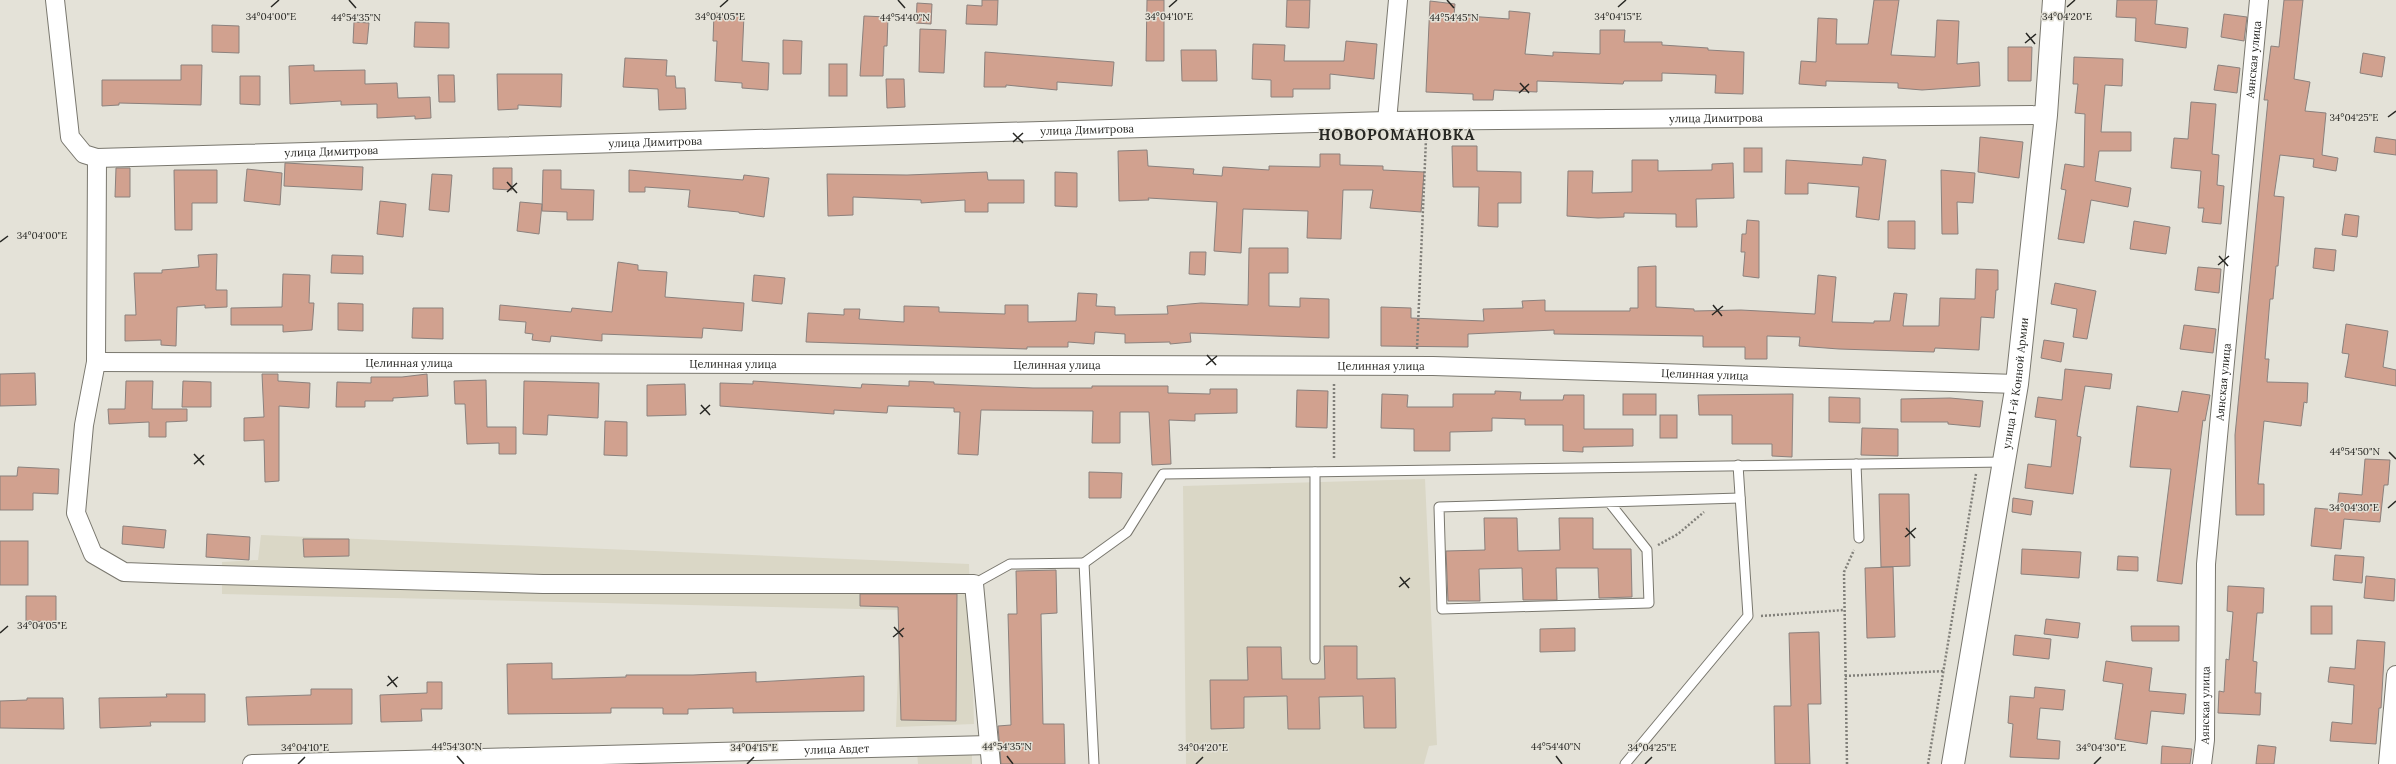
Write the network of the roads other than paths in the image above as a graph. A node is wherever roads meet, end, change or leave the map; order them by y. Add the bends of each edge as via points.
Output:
1 (55, 0) edge
2 (1398, 0) edge
3 (2054, 0) edge
4 (2259, 0) edge
5 (2046, 115) junction
6 (1387, 121) junction
7 (97, 158) junction
8 (96, 362) junction
9 (2017, 384) junction
10 (2004, 462) junction
11 (1856, 464) junction
12 (1738, 465) junction
13 (1315, 472) junction
14 (1740, 498) junction
15 (1609, 502) junction
16 (1859, 538) road end
17 (1084, 563) junction
18 (974, 584) junction
19 (1315, 659) dead end
20 (2396, 675) edge
21 (990, 745) junction
22 (252, 764) edge
23 (991, 764) edge
24 (1094, 764) edge
25 (1625, 764) edge
26 (1953, 764) edge
27 (2202, 764) edge
28 (2388, 764) edge

1 - 7 street, улица Димитрова via 70,138 84,154
2 - 6 street
3 - 5 street, улица 1-й Конной Армии
4 - 27 street, Аянская улица via 2206,564 2205,740
5 - 6 street, улица Димитрова
5 - 9 street, улица 1-й Конной Армии
6 - 7 street, улица Димитрова
7 - 8 street
8 - 9 street, Целинная улица via 1416,366
8 - 18 street via 84,426 76,513 93,554 124,572 543,584
9 - 10 street, улица 1-й Конной Армии
10 - 11 lane
10 - 26 street, улица 1-й Конной Армии
11 - 12 lane
11 - 16 lane
12 - 13 lane
12 - 14 lane
13 - 17 lane via 1163,474 1127,532
13 - 19 lane
14 - 15 lane
14 - 25 lane via 1748,616
15 - 15 lane via 1439,507 1442,609 1649,603 1647,550
17 - 18 lane via 1010,564
17 - 24 lane
18 - 21 street
20 - 28 street
21 - 22 street, улица Авдет
21 - 23 street

